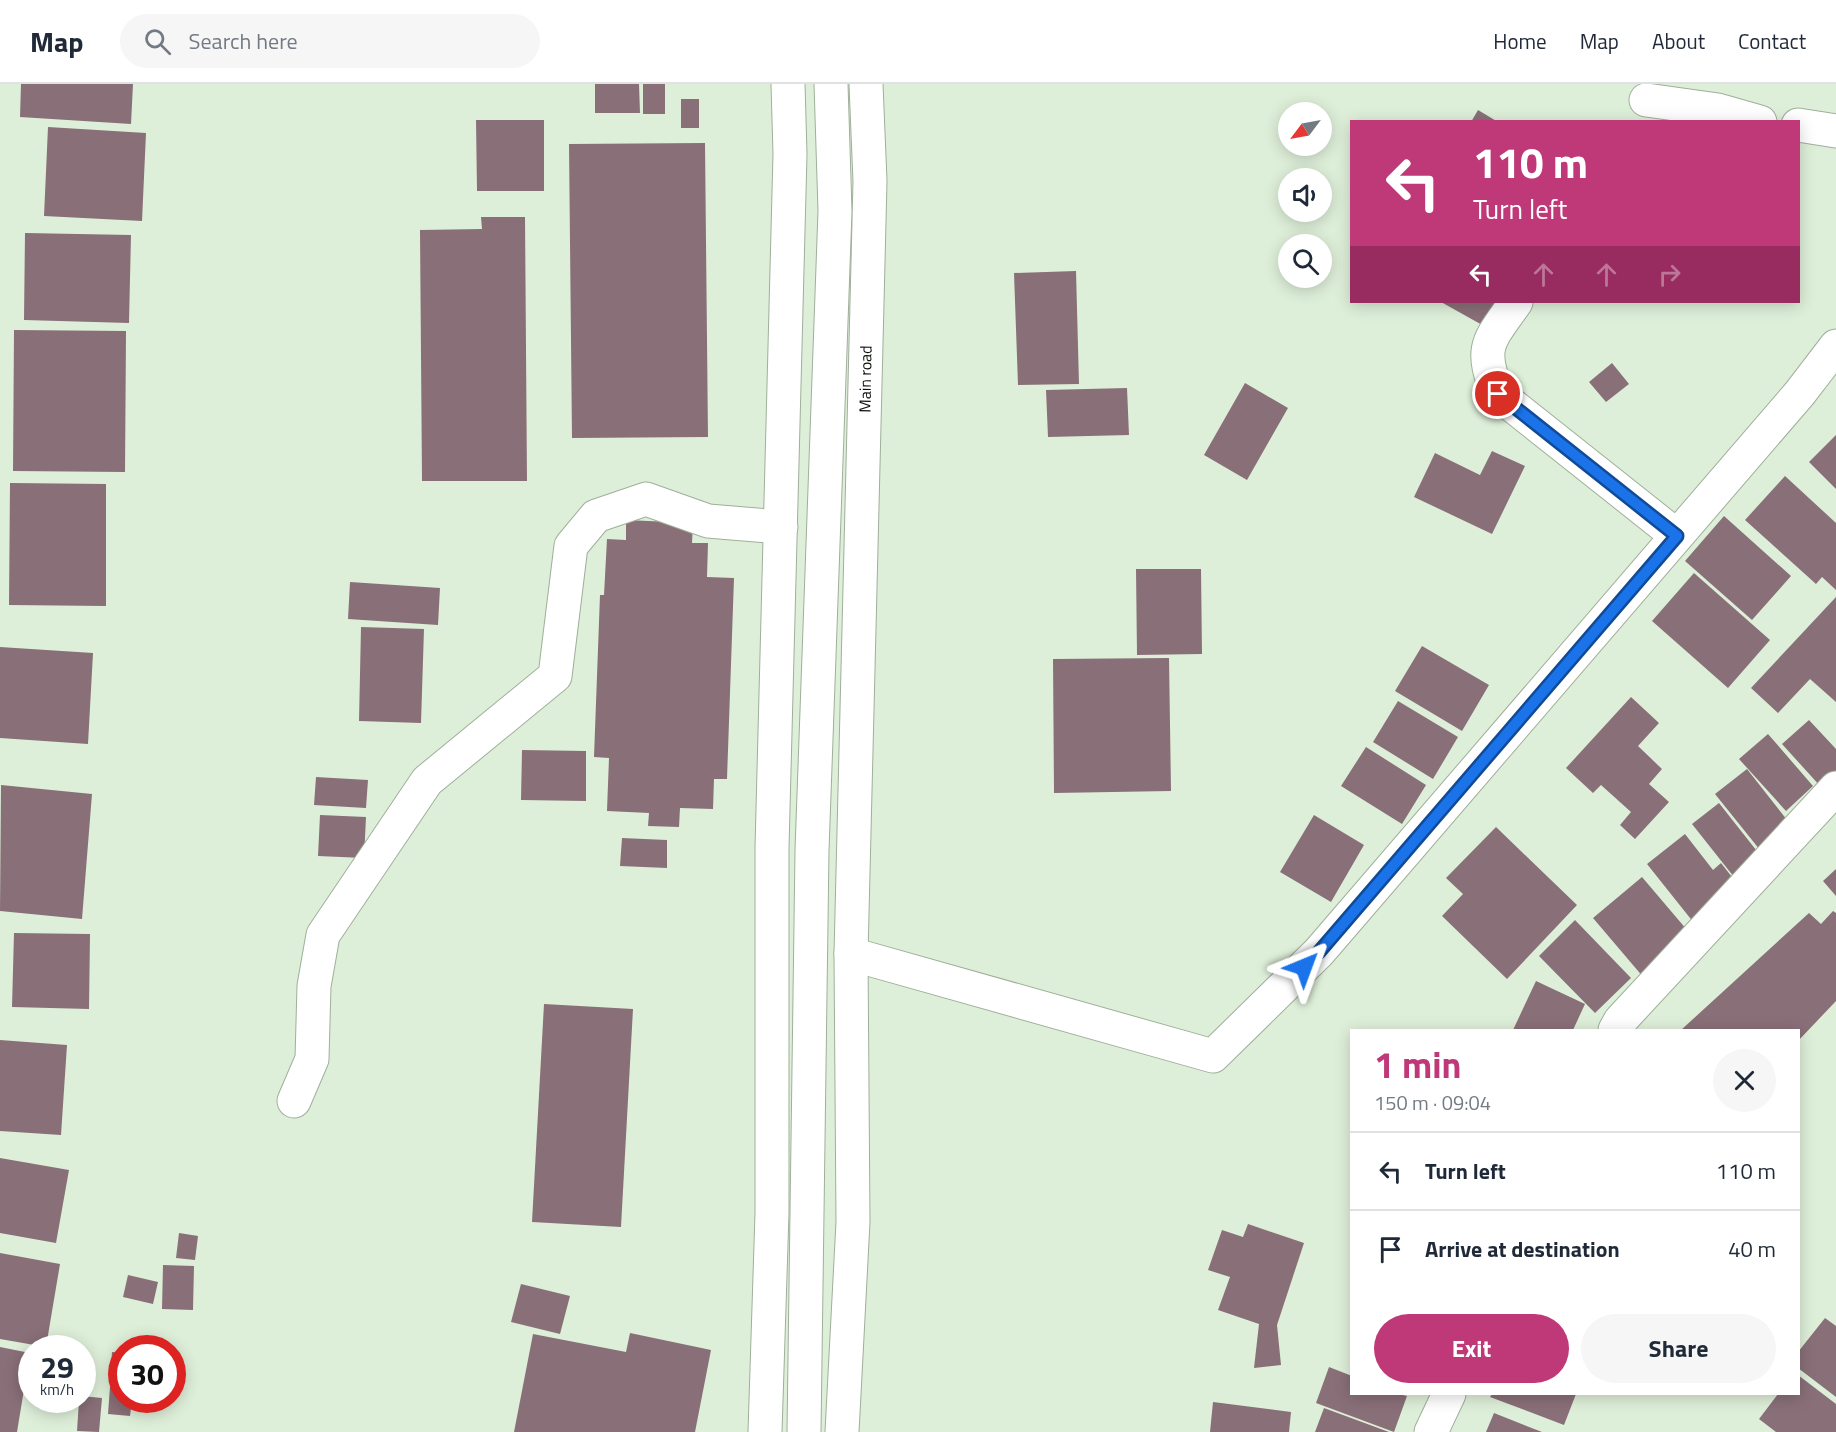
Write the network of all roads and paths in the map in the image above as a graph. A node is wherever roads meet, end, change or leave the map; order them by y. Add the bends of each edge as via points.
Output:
1 (788, 84) edge
2 (831, 84) edge
3 (867, 84) edge
4 (1642, 102) edge
5 (1753, 120) edge
6 (1515, 303) edge
7 (1836, 346) edge
8 (781, 527) junction
9 (1677, 536) junction
10 (1836, 788) edge
11 (851, 954) junction
12 (1616, 1029) edge
13 (294, 1101) dead end
14 (1449, 1395) edge
15 (765, 1432) edge
16 (804, 1432) edge
17 (842, 1432) edge
18 (1431, 1432) edge

1 - 8 main road via 790,154
2 - 16 main road via 835,211 812,850
3 - 11 main road, Main road via 870,181
4 - 5 main road via 1718,110
6 - 9 main road via 1488,341 1487,369 1498,394
7 - 9 main road
8 - 13 main road via 708,521 646,499 596,516 571,546 555,676 427,781 323,935 314,986 312,1059
8 - 15 main road via 772,848 772,1212
9 - 11 main road via 1319,952 1213,1056
10 - 12 main road
11 - 17 main road, Main road via 853,1222
14 - 18 main road

